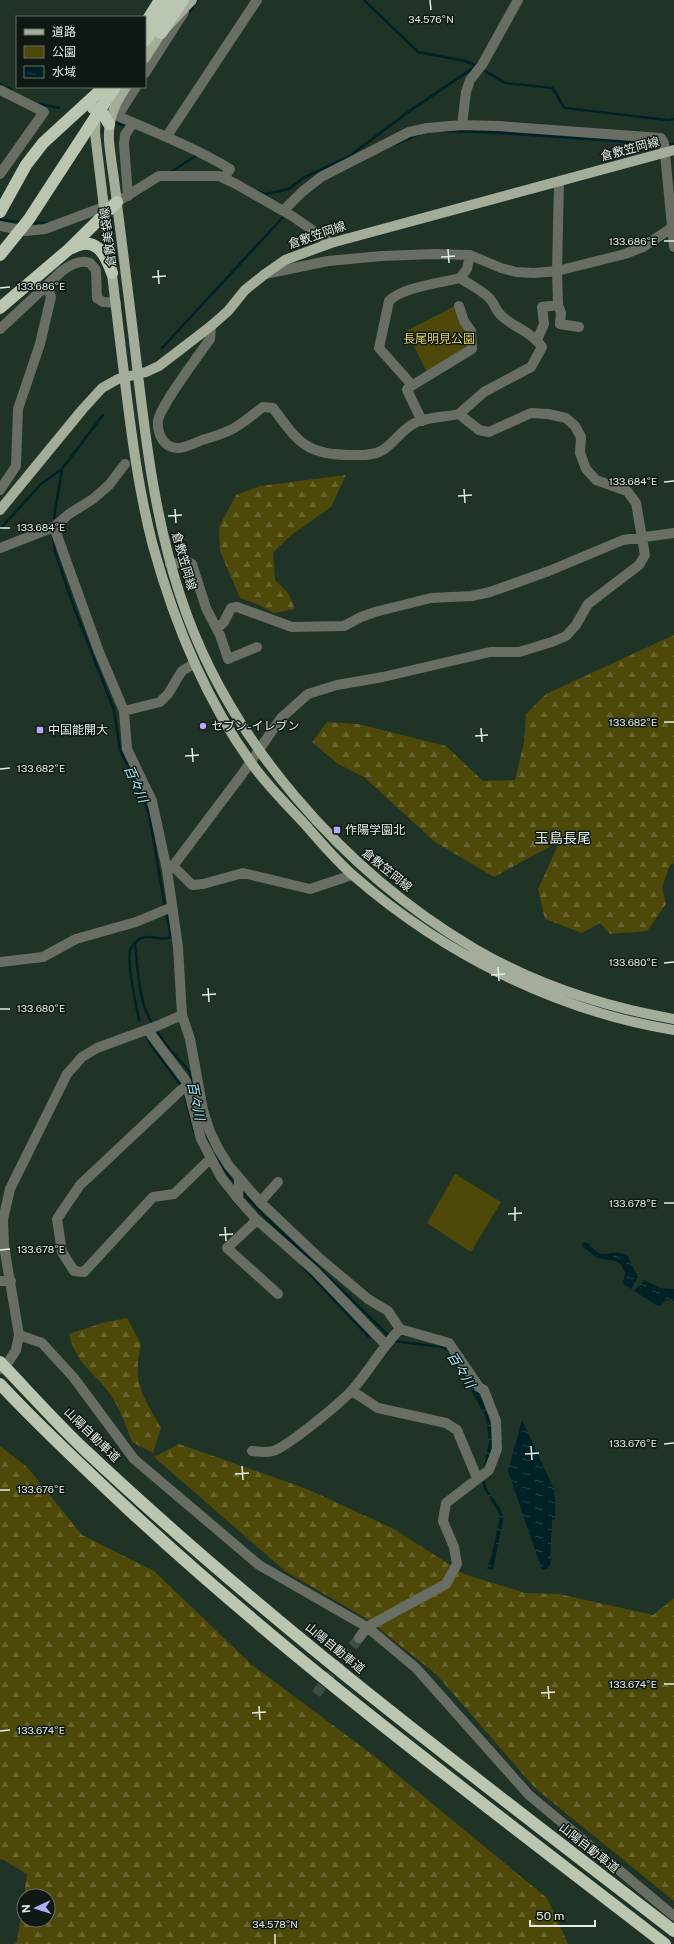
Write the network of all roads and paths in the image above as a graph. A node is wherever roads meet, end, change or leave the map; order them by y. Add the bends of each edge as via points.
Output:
1 (155, 0) edge
2 (160, 0) edge
3 (172, 0) edge
4 (257, 0) edge
5 (518, 0) edge
6 (188, 2) edge
7 (146, 22) edge
8 (146, 22) edge
9 (161, 33) joint
10 (146, 39) edge
11 (146, 56) edge
12 (146, 71) edge
13 (103, 88) edge
14 (104, 88) edge
15 (114, 88) edge
16 (125, 88) edge
17 (135, 88) edge
18 (0, 90) edge
19 (96, 109) junction
20 (76, 112) junction
21 (109, 124) junction
22 (131, 126) junction
23 (464, 128) junction
24 (167, 136) junction
25 (666, 148) edge
26 (0, 174) edge
27 (226, 175) junction
28 (559, 182) junction
29 (128, 196) junction
30 (117, 202) junction
31 (0, 212) edge
32 (104, 212) junction
33 (287, 214) junction
34 (0, 226) edge
35 (672, 227) junction
36 (331, 243) junction
37 (674, 247) edge
38 (68, 250) junction
39 (0, 255) edge
40 (470, 255) junction
41 (557, 271) junction
42 (112, 272) junction
43 (265, 274) junction
44 (460, 278) junction
45 (47, 285) junction
46 (116, 302) junction
47 (558, 305) junction
48 (459, 306) dead end
49 (0, 308) edge
50 (211, 326) junction
51 (580, 327) dead end
52 (0, 329) edge
53 (537, 340) junction
54 (138, 374) junction
55 (125, 377) junction
56 (412, 385) junction
57 (459, 414) junction
58 (422, 421) junction
59 (125, 464) dead end
60 (0, 490) edge
61 (0, 510) edge
62 (54, 527) junction
63 (674, 533) edge
64 (642, 537) junction
65 (0, 548) edge
66 (170, 564) junction
67 (217, 629) junction
68 (257, 647) dead end
69 (195, 663) junction
70 (124, 710) junction
71 (259, 750) junction
72 (251, 762) junction
73 (170, 868) junction
74 (352, 875) junction
75 (170, 908) junction
76 (0, 962) edge
77 (182, 1015) junction
78 (674, 1019) edge
79 (153, 1028) junction
80 (674, 1030) edge
81 (188, 1084) junction
82 (209, 1161) junction
83 (239, 1179) junction
84 (278, 1182) dead end
85 (238, 1197) junction
86 (260, 1202) junction
87 (255, 1222) junction
88 (318, 1258) junction
89 (310, 1266) junction
90 (0, 1281) edge
91 (11, 1281) junction
92 (278, 1294) dead end
93 (19, 1335) junction
94 (392, 1338) junction
95 (0, 1362) edge
96 (0, 1369) edge
97 (4, 1388) edge
98 (352, 1391) junction
99 (252, 1451) dead end
100 (478, 1477) junction
101 (367, 1627) junction
102 (359, 1638) tunnel mouth
103 (674, 1916) edge
104 (674, 1931) edge
105 (665, 1944) edge

1 - 7 main road
2 - 8 highway
3 - 10 highway
4 - 24 street
5 - 23 street via 481,68 470,80 466,92
6 - 9 highway
6 - 12 street
9 - 11 main road
13 - 20 highway
14 - 19 main road, 倉敷美袋線
15 - 39 highway via 29,219
16 - 21 main road, 倉敷美袋線 via 113,108
17 - 22 street via 120,112 120,117
18 - 26 street via 44,112
19 - 20 highway via 84,108
19 - 21 highway via 103,114
19 - 32 main road, 倉敷美袋線 via 94,133
20 - 31 highway via 52,133 34,154
21 - 30 main road, 倉敷美袋線
22 - 24 street
22 - 29 street via 125,135 124,144
23 - 25 street via 661,138
23 - 33 street via 427,128 409,132 384,149 321,177 302,192
24 - 27 street via 230,169
25 - 28 main road, 倉敷笠岡線
25 - 35 street
27 - 29 street via 159,176
27 - 33 street
28 - 36 main road, 倉敷笠岡線
28 - 41 street
29 - 30 street
30 - 32 highway
30 - 54 main road, 倉敷美袋線
32 - 34 street via 35,231
32 - 38 highway
32 - 42 main road, 倉敷美袋線
33 - 36 street
35 - 37 street
35 - 41 street via 643,247 625,254
36 - 43 main road, 倉敷笠岡線 via 285,260
38 - 42 highway via 86,244 97,247 105,256
38 - 49 highway
40 - 41 street via 516,272
40 - 43 street via 382,256 328,261
40 - 44 street via 467,269
41 - 47 street
42 - 46 main road, 倉敷美袋線
43 - 50 main road, 倉敷笠岡線 via 245,290 228,311
44 - 53 street via 491,300 503,318
44 - 56 street via 419,287 393,297 390,301 378,348
45 - 46 street via 69,266 86,262 96,270 97,298 103,302
45 - 52 street
45 - 60 street via 51,297 40,344 18,409 16,466
46 - 55 main road, 倉敷美袋線
47 - 51 street via 561,314 560,324
47 - 53 street via 542,307 544,324
48 - 56 street via 462,317 471,330 472,350
50 - 54 main road, 倉敷笠岡線 via 153,370
50 - 58 street via 210,339 165,405 158,420 160,436 164,443 172,447 187,446 219,436 238,426 263,406 272,408 293,436 304,445 334,455 372,454 381,451 416,422
53 - 57 street via 542,347 531,367 484,392
54 - 55 main road
54 - 66 main road, 倉敷笠岡線 via 154,495
55 - 61 main road via 108,384 93,398
55 - 69 main road, 倉敷笠岡線 via 138,475 153,544 169,599
56 - 58 street via 407,390
57 - 58 street
57 - 64 street via 479,430 489,432 531,413 566,418 575,426 581,437 580,453 586,469 596,480 627,491 636,503
59 - 62 street via 109,485
62 - 65 street
62 - 70 street via 99,652
63 - 64 street
64 - 67 street via 624,540 550,571 490,592 472,596 431,598 375,612 344,626 292,627 238,608 231,608
64 - 71 street via 645,555 639,565 588,604 576,625 566,636 519,652 490,652 337,685 308,694 280,718
66 - 67 street via 192,564 206,608
66 - 71 main road, 倉敷笠岡線 via 205,658
67 - 68 street via 228,659
69 - 70 street via 182,671 166,698 160,702
69 - 72 main road, 倉敷笠岡線 via 229,728
70 - 73 street via 127,749 152,801
71 - 72 street
71 - 78 main road, 倉敷笠岡線 via 276,774 348,855 410,906 475,949 574,994
72 - 73 street
72 - 74 main road, 倉敷笠岡線 via 266,782
73 - 74 street via 192,885 243,873 310,888
73 - 75 street
74 - 80 main road, 倉敷笠岡線 via 402,915 471,958 520,983 570,1004
75 - 76 street via 154,916 76,939 43,957
75 - 77 street via 178,947
77 - 79 street
77 - 81 street via 190,1039
79 - 81 street via 152,1036
79 - 91 street via 97,1048 82,1057 67,1074 10,1189 4,1220 4,1246
81 - 82 street
81 - 82 street via 80,1185 57,1219 62,1252 74,1272 84,1272 153,1198 174,1194
81 - 83 street via 203,1110 210,1132
82 - 85 street
83 - 85 street
83 - 86 street
84 - 86 street
85 - 87 street
86 - 88 street
87 - 89 street
87 - 92 street via 228,1248
88 - 89 street
88 - 94 street via 368,1299 388,1311
89 - 94 street
90 - 91 street
91 - 93 street
93 - 96 street via 16,1350 9,1362
93 - 101 street via 42,1343 74,1378 134,1459 253,1560
94 - 98 street
94 - 100 street via 449,1342 479,1387 484,1390 496,1421 497,1449 489,1470
95 - 104 highway, 山陽自動車道 via 91,1455 279,1622
97 - 105 highway via 78,1463 269,1634
98 - 99 street via 283,1446 264,1452
98 - 100 street via 378,1408 446,1423 457,1430
100 - 101 street via 446,1503 443,1521 454,1547 457,1564 446,1584
101 - 102 street
101 - 103 street via 416,1668 529,1795

